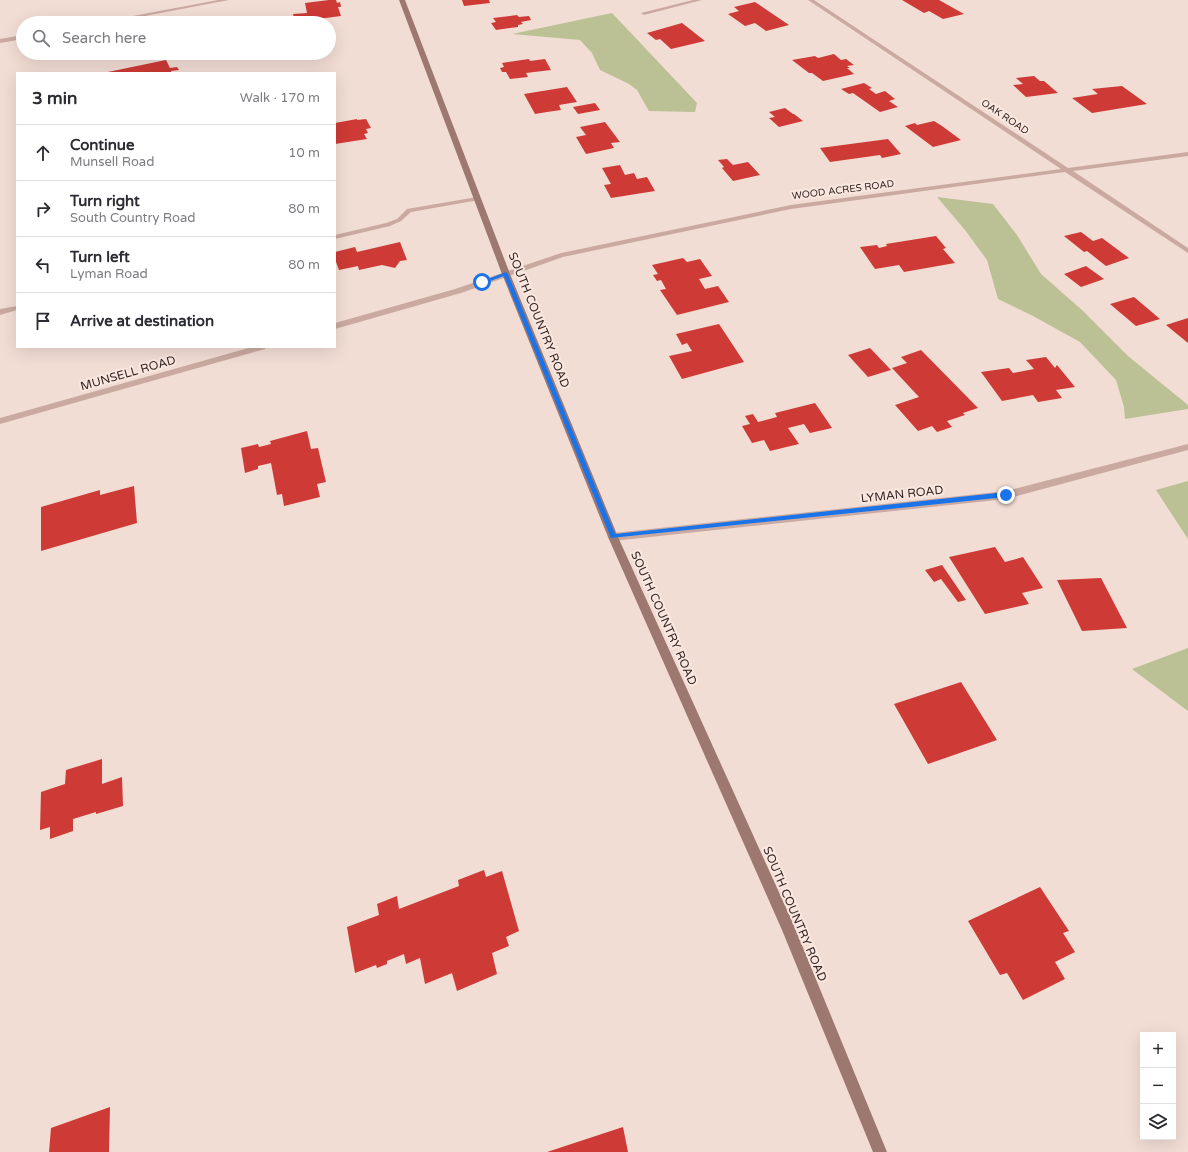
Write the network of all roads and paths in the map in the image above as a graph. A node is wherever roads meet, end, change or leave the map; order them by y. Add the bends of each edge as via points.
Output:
1 (226, 0) edge
2 (402, 0) edge
3 (699, 0) edge
4 (811, 0) edge
5 (644, 13) dead end
6 (138, 16) edge
7 (16, 38) edge
8 (0, 41) edge
9 (1188, 154) edge
10 (1068, 171) junction
11 (477, 199) junction
12 (336, 237) edge
13 (1188, 251) edge
14 (506, 274) junction
15 (16, 308) edge
16 (0, 312) edge
17 (336, 326) edge
18 (258, 348) edge
19 (0, 421) edge
20 (1188, 447) edge
21 (613, 536) junction
22 (880, 1152) edge

1 - 6 street
2 - 11 main road, SOUTH COUNTRY ROAD
3 - 5 street
4 - 10 street, OAK ROAD
7 - 8 street
9 - 10 street, WOOD ACRES ROAD
10 - 13 street, OAK ROAD
10 - 14 street, WOOD ACRES ROAD via 791,207 561,255
11 - 12 street via 409,210 394,222
11 - 14 main road, SOUTH COUNTRY ROAD
14 - 17 street via 458,291
14 - 21 main road, SOUTH COUNTRY ROAD
15 - 16 street
18 - 19 street, MUNSELL ROAD
20 - 21 street, LYMAN ROAD via 1006,495
21 - 22 main road, SOUTH COUNTRY ROAD via 787,926

